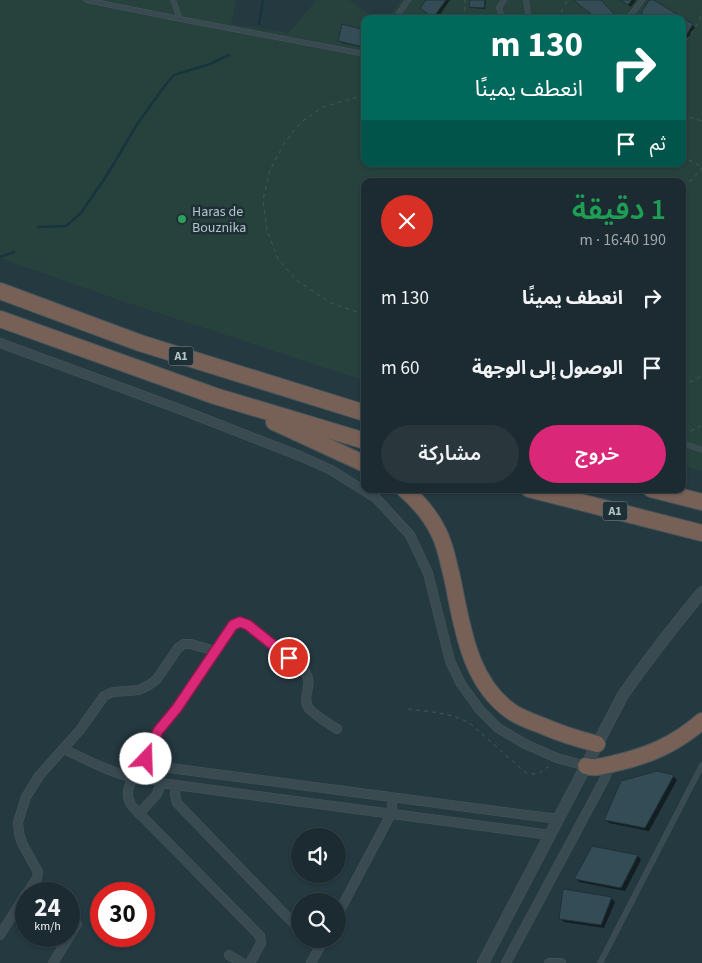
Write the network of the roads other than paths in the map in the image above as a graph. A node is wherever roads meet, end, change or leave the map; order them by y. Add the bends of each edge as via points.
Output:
1 (86, 0) edge
2 (173, 0) edge
3 (408, 0) edge
4 (504, 0) edge
5 (526, 0) edge
6 (642, 0) edge
7 (398, 15) edge
8 (501, 15) edge
9 (528, 15) edge
10 (631, 15) edge
11 (180, 19) junction
12 (361, 53) edge
13 (0, 291) edge
14 (0, 319) edge
15 (0, 343) edge
16 (215, 396) junction
17 (361, 412) edge
18 (361, 440) edge
19 (686, 444) edge
20 (702, 450) edge
21 (361, 462) edge
22 (686, 487) edge
23 (361, 489) edge
24 (702, 490) edge
25 (368, 493) edge
26 (408, 493) edge
27 (545, 493) edge
28 (667, 493) edge
29 (702, 502) edge
30 (702, 533) edge
31 (702, 592) edge
32 (215, 651) junction
33 (702, 721) edge
34 (337, 729) dead end
35 (597, 744) junction
36 (63, 749) junction
37 (610, 764) junction
38 (702, 765) edge
39 (586, 766) junction
40 (154, 769) junction
41 (132, 778) junction
42 (158, 782) junction
43 (275, 782) junction
44 (176, 786) junction
45 (272, 798) junction
46 (393, 798) junction
47 (140, 814) junction
48 (391, 814) junction
49 (558, 820) junction
50 (550, 835) junction
51 (34, 882) edge
52 (346, 899) edge
53 (15, 911) edge
54 (291, 921) edge
55 (0, 935) edge
56 (63, 947) edge
57 (319, 948) edge
58 (229, 955) dead end
59 (510, 962) edge
60 (53, 963) edge
61 (242, 963) edge
62 (250, 963) edge
63 (311, 963) edge
64 (483, 963) edge
65 (549, 963) edge
66 (561, 963) edge
67 (600, 963) edge

1 - 11 lane
2 - 11 lane
3 - 7 lane
4 - 8 lane via 499,8
5 - 9 lane
6 - 10 lane
11 - 12 lane
13 - 17 highway, A1 via 140,343
14 - 16 highway, A1
15 - 23 street via 300,456
16 - 18 highway, A1
16 - 21 highway
19 - 20 lane
22 - 24 highway
25 - 39 street via 410,535 428,573 450,661 461,684 480,710 498,728 525,744
26 - 35 highway via 439,532 468,649 485,684 512,712 573,738
27 - 30 highway, A1
28 - 29 highway
31 - 35 street via 623,695
32 - 34 street via 233,625 240,622 248,625 306,672 308,708
32 - 36 street via 191,644 182,645 149,685 104,696
32 - 40 street via 155,736 146,759
33 - 37 highway via 668,745
35 - 39 street
36 - 41 street
36 - 51 street via 34,783 18,822 22,843 38,872
37 - 39 highway
37 - 59 street
38 - 67 lane
39 - 49 street
40 - 42 street via 152,775
40 - 43 street via 162,767
41 - 42 street
41 - 47 street via 127,797
42 - 44 street
42 - 47 street via 157,794
43 - 45 street
43 - 46 street
44 - 45 street
44 - 54 street via 177,803
45 - 48 street
46 - 48 street
46 - 49 street
47 - 62 street via 260,936 261,943
48 - 50 street
48 - 52 street
49 - 50 street
50 - 64 street
53 - 55 street
56 - 60 street
57 - 63 street
58 - 61 street
65 - 66 street

